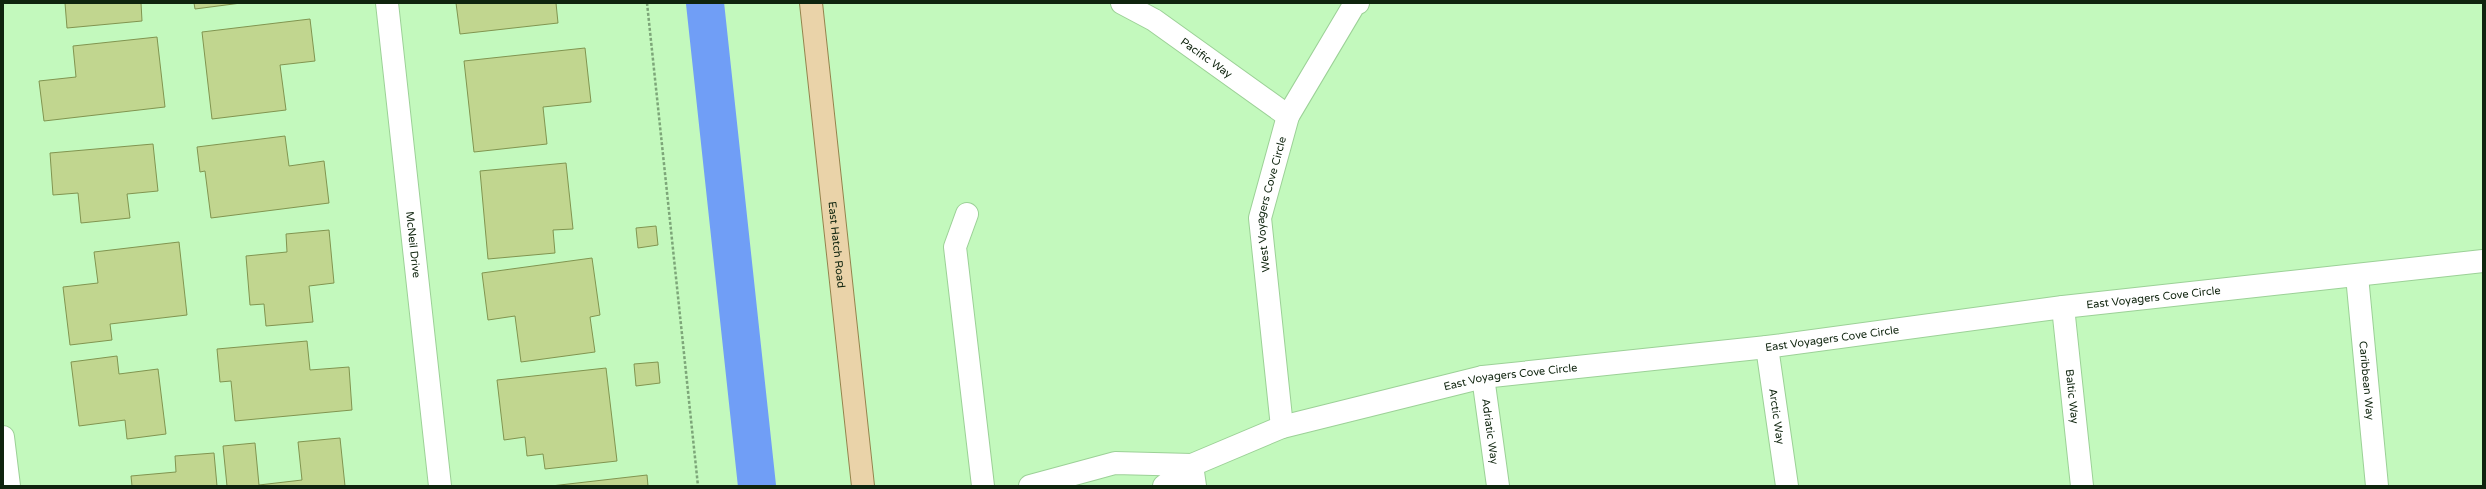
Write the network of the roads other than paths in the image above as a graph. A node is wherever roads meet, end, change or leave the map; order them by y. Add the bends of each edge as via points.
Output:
1 (387, 3) edge
2 (811, 3) edge
3 (1122, 3) edge
4 (1358, 3) edge
5 (1288, 116) junction
6 (967, 214) dead end
7 (2483, 261) edge
8 (2357, 276) junction
9 (2063, 307) junction
10 (1767, 348) junction
11 (1483, 377) junction
12 (1282, 427) junction
13 (3, 437) edge
14 (1192, 464) junction
15 (8, 486) edge
16 (440, 486) edge
17 (863, 486) edge
18 (983, 486) edge
19 (1030, 486) edge
20 (1164, 486) edge
21 (1195, 486) edge
22 (1498, 486) edge
23 (1787, 486) edge
24 (2082, 486) edge
25 (2377, 486) edge

1 - 16 street, McNeil Drive
2 - 17 main road, East Hatch Road
3 - 5 street, Pacific Way via 1154,20
4 - 5 street, West Voyagers Cove Circle
5 - 12 street, West Voyagers Cove Circle via 1260,218
6 - 18 street via 955,247
7 - 8 street, East Voyagers Cove Circle
8 - 9 street, East Voyagers Cove Circle
8 - 25 street, Caribbean Way
9 - 10 street, East Voyagers Cove Circle
9 - 24 street, Baltic Way
10 - 11 street, East Voyagers Cove Circle
10 - 23 street, Arctic Way
11 - 12 street, East Voyagers Cove Circle
11 - 22 street, Adriatic Way
12 - 14 street, East Voyagers Cove Circle
13 - 15 street
14 - 19 street, East Voyagers Cove Circle via 1115,463
14 - 20 street, East Voyagers Cove Circle
14 - 21 street

